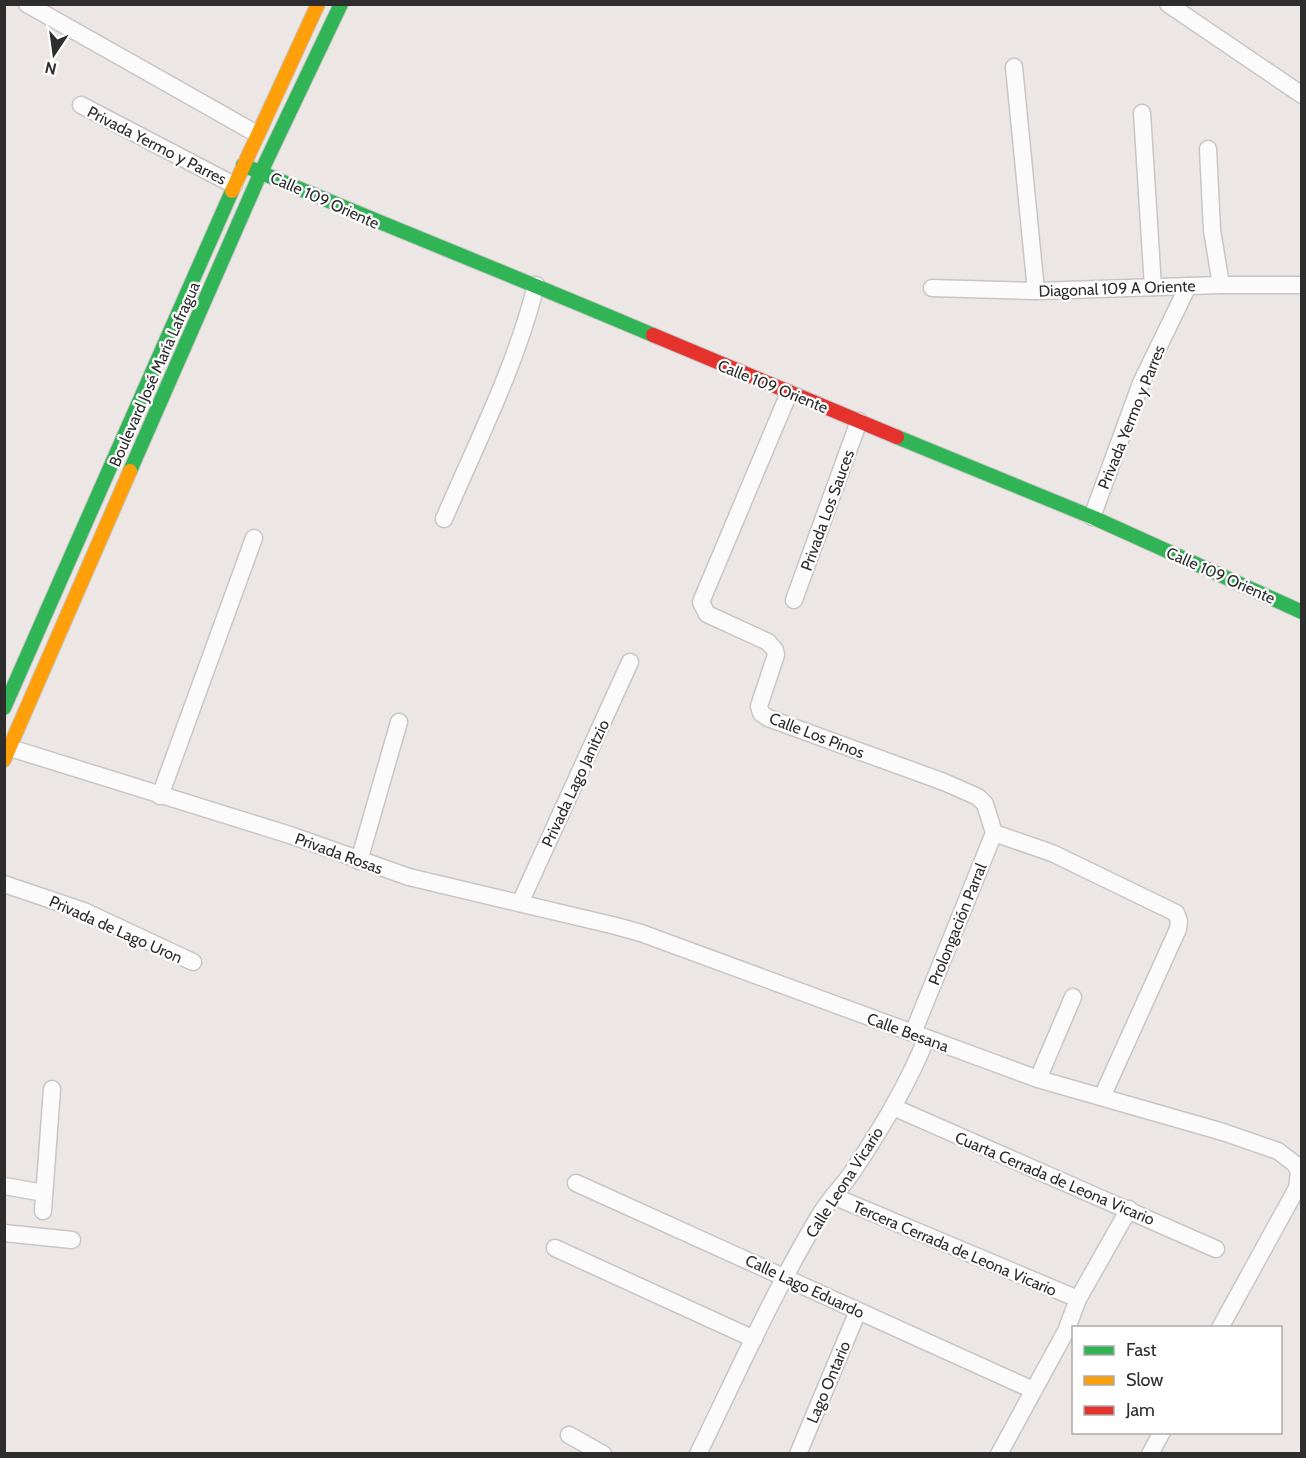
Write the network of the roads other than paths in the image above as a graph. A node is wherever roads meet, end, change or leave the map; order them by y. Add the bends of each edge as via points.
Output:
1 (27, 4) edge
2 (318, 4) edge
3 (341, 4) edge
4 (1168, 4) edge
5 (1014, 67) dead end
6 (1302, 95) edge
7 (81, 105) dead end
8 (1142, 112) dead end
9 (257, 134) junction
10 (1208, 149) dead end
11 (243, 165) junction
12 (261, 172) junction
13 (234, 185) junction
14 (536, 285) junction
15 (1221, 285) junction
16 (1302, 285) edge
17 (1188, 286) junction
18 (1153, 287) junction
19 (932, 288) dead end
20 (1036, 291) junction
21 (789, 393) junction
22 (859, 421) junction
23 (1092, 517) junction
24 (444, 519) dead end
25 (254, 538) dead end
26 (794, 600) dead end
27 (1302, 612) edge
28 (630, 662) dead end
29 (11, 675) edge
30 (4, 708) edge
31 (399, 722) dead end
32 (6, 751) edge
33 (160, 796) junction
34 (994, 833) junction
35 (359, 861) junction
36 (4, 884) edge
37 (520, 903) junction
38 (193, 962) dead end
39 (1073, 997) dead end
40 (920, 1036) junction
41 (1038, 1079) junction
42 (52, 1089) dead end
43 (1102, 1097) junction
44 (892, 1107) junction
45 (576, 1183) dead end
46 (4, 1186) edge
47 (44, 1193) junction
48 (833, 1196) junction
49 (1129, 1209) junction
50 (43, 1211) dead end
51 (4, 1233) edge
52 (72, 1240) dead end
53 (555, 1248) dead end
54 (1216, 1248) dead end
55 (786, 1277) junction
56 (1078, 1299) junction
57 (858, 1311) junction
58 (1221, 1326) edge
59 (754, 1339) junction
60 (1033, 1390) junction
61 (1161, 1434) edge
62 (569, 1435) dead end
63 (603, 1454) edge
64 (698, 1454) edge
65 (798, 1454) edge
66 (999, 1454) edge
67 (1150, 1454) edge

1 - 9 street
2 - 9 main road, Boulevard José María Lafragua
3 - 12 main road, Boulevard José María Lafragua
4 - 6 street
5 - 20 street
7 - 13 street, Privada Yermo y Parres
8 - 18 street
9 - 11 main road, Boulevard José María Lafragua
10 - 15 street via 1212,230
11 - 12 main road, Calle 109 Oriente
11 - 13 main road, Boulevard José María Lafragua
12 - 14 main road, Calle 109 Oriente
12 - 32 main road, Boulevard José María Lafragua
13 - 29 main road, Boulevard José María Lafragua
14 - 21 main road, Calle 109 Oriente
14 - 24 street via 514,354
15 - 16 street, Diagonal 109 A Oriente
15 - 17 street, Diagonal 109 A Oriente
17 - 18 street, Diagonal 109 A Oriente
17 - 23 street, Privada Yermo y Parres via 1141,383
18 - 20 street, Diagonal 109 A Oriente
19 - 20 street, Diagonal 109 A Oriente
21 - 22 main road, Calle 109 Oriente
21 - 34 street, Calle Los Pinos via 701,602 703,609 773,645 776,655 759,706 761,713 978,797 985,804
22 - 23 main road, Calle 109 Oriente
22 - 26 street, Privada Los Sauces
23 - 27 main road, Calle 109 Oriente
25 - 33 street
28 - 37 street, Privada Lago Janitzio
29 - 30 main road, Boulevard José María Lafragua
31 - 35 street
32 - 33 street, Privada Rosas
33 - 35 street, Privada Rosas via 290,835
34 - 40 street, Prolongación Parral
34 - 43 street via 1052,852 1178,917 1178,929
35 - 37 street, Privada Rosas
36 - 38 street, Privada de Lago Uron via 84,911
37 - 40 street, Calle Besana via 641,933
39 - 41 street
40 - 41 street, Calle Besana
40 - 44 street, Calle Leona Vicario via 915,1066
41 - 43 street, Calle Besana
42 - 47 street
43 - 58 street, Calle Besana via 1278,1150 1295,1164 1299,1172 1297,1188
44 - 48 street, Calle Leona Vicario
44 - 49 street, Cuarta Cerrada de Leona Vicario
45 - 55 street, Calle Lago Eduardo
46 - 47 street
47 - 50 street
48 - 55 street, Calle Leona Vicario
48 - 56 street, Tercera Cerrada de Leona Vicario
49 - 54 street, Cuarta Cerrada de Leona Vicario
49 - 56 street
51 - 52 street
53 - 59 street
55 - 57 street, Calle Lago Eduardo
55 - 59 street, Calle Leona Vicario
56 - 60 street via 1066,1331
57 - 60 street, Calle Lago Eduardo
57 - 65 street, Lago Ontario
59 - 64 street, Calle Leona Vicario
60 - 66 street
61 - 67 street
62 - 63 street

